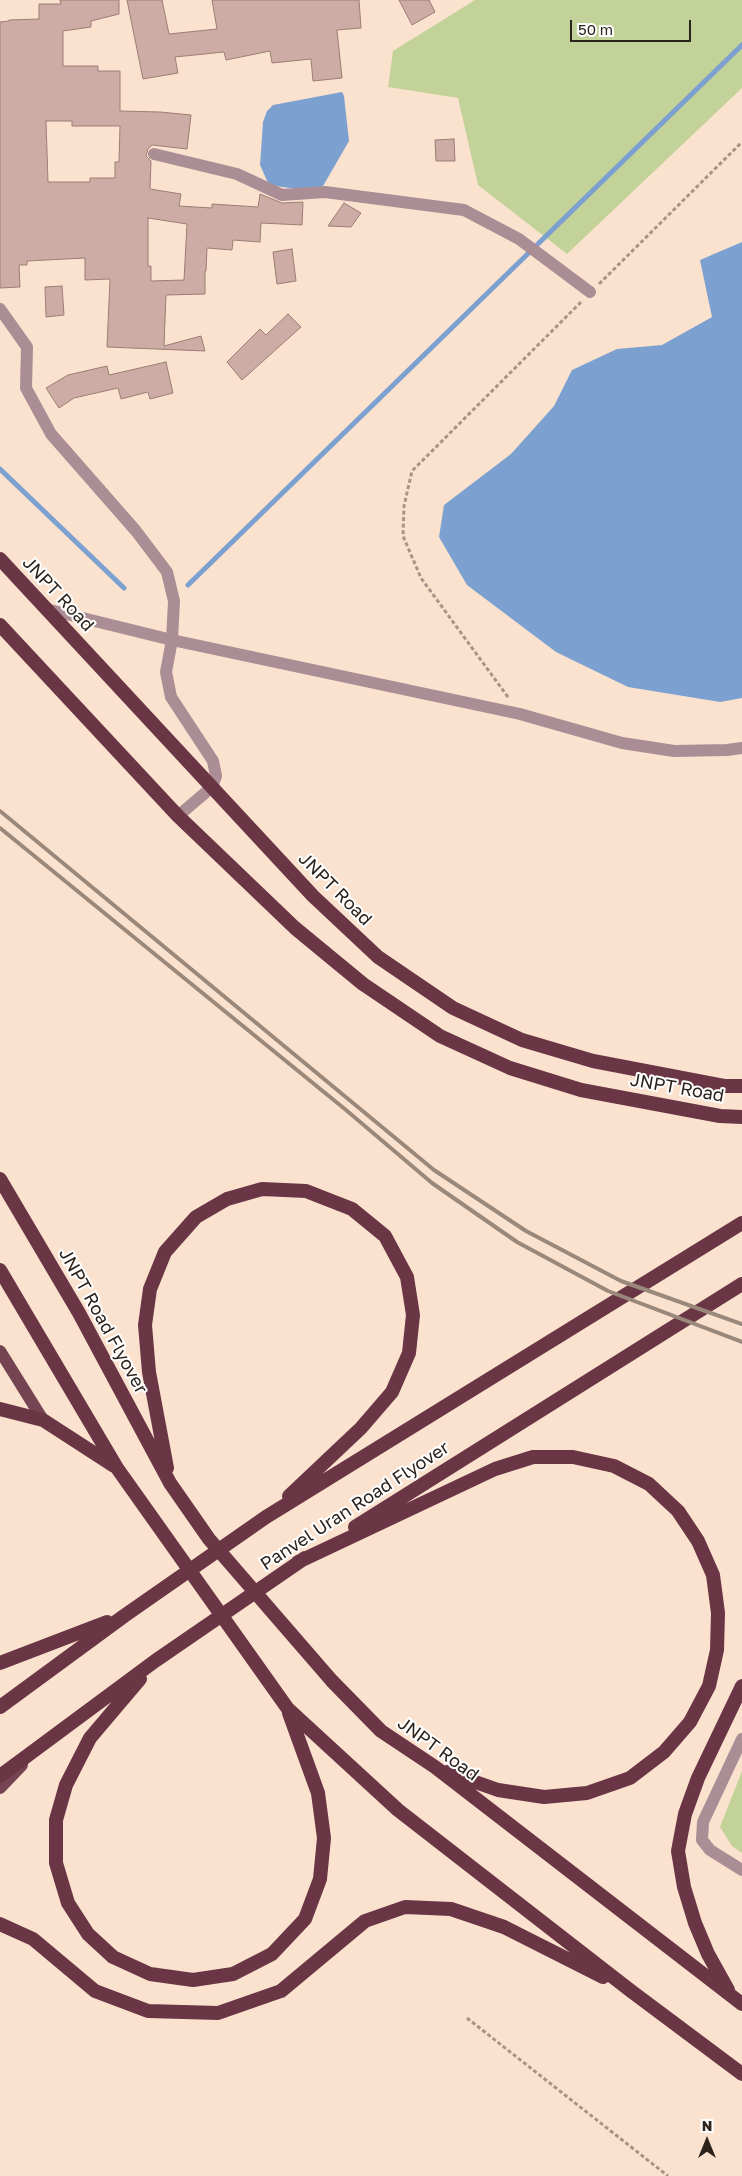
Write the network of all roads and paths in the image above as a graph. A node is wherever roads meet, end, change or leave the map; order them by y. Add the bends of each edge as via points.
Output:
1 (742, 142) edge
2 (154, 154) dead end
3 (590, 292) junction
4 (0, 309) edge
5 (0, 559) edge
6 (46, 608) junction
7 (0, 625) edge
8 (172, 640) junction
9 (520, 714) junction
10 (742, 748) edge
11 (212, 787) junction
12 (178, 816) junction
13 (742, 1086) edge
14 (742, 1117) edge
15 (0, 1179) edge
16 (742, 1223) edge
17 (0, 1270) edge
18 (742, 1284) edge
19 (0, 1351) edge
20 (0, 1409) edge
21 (43, 1420) junction
22 (117, 1468) junction
23 (170, 1483) junction
24 (266, 1517) junction
25 (298, 1562) junction
26 (124, 1616) junction
27 (155, 1661) junction
28 (0, 1662) edge
29 (742, 1686) edge
30 (3, 1705) edge
31 (288, 1709) junction
32 (742, 1739) edge
33 (39, 1746) junction
34 (435, 1768) junction
35 (0, 1776) edge
36 (0, 1788) edge
37 (742, 1870) edge
38 (0, 1924) edge
39 (631, 1991) junction
40 (737, 2000) edge
41 (467, 2018) dead end
42 (742, 2074) edge
43 (668, 2176) edge

1 - 3 path
2 - 3 street via 237,174 282,195 325,192 464,210 527,244
3 - 9 path via 412,471 404,506 403,536 421,578
4 - 8 street via 27,347 26,388 51,434 136,531 167,572 174,601
5 - 6 highway, JNPT Road
6 - 8 street
6 - 11 highway, JNPT Road
7 - 12 highway, JNPT Road
8 - 9 street
8 - 11 street via 166,672 171,697 213,761 216,776
9 - 10 street via 622,742 665,749
11 - 12 street
11 - 13 highway, JNPT Road via 313,896 378,956 453,1008 522,1040 593,1061 724,1086
12 - 14 highway, JNPT Road via 295,928 363,984 440,1036 510,1068 581,1090 720,1116
15 - 23 highway, JNPT Road Flyover via 79,1313
16 - 24 highway, Panvel Uran Road Flyover
17 - 22 highway
18 - 25 highway, Panvel Uran Road Flyover
19 - 21 main road
20 - 21 highway
21 - 22 highway
22 - 31 highway
23 - 24 highway via 149,1372 145,1325 150,1289 165,1252 196,1217 227,1199 262,1189 306,1191 352,1209 385,1236 407,1277 413,1315 409,1353 392,1392 362,1428
23 - 34 highway, JNPT Road via 209,1539 332,1681 381,1731
24 - 26 highway, Panvel Uran Road Flyover
25 - 27 highway, Panvel Uran Road Flyover
25 - 34 highway via 495,1469 533,1457 573,1457 614,1466 649,1484 678,1511 698,1541 713,1575 718,1613 717,1650 709,1686 690,1722 664,1752 630,1778 587,1793 544,1798 498,1790
26 - 28 highway
26 - 30 highway, Panvel Uran Road Flyover
27 - 31 highway via 90,1738 66,1785 56,1820 56,1863 68,1903 88,1934 113,1957 150,1974 193,1980 233,1974 272,1954 305,1919 320,1879 324,1838 318,1793
27 - 33 highway, Panvel Uran Road Flyover
29 - 40 highway via 698,1778 685,1814 678,1851 684,1887 695,1922 708,1954
31 - 39 highway via 398,1810
32 - 37 street via 703,1822 702,1840 710,1850
33 - 35 highway, Panvel Uran Road Flyover
33 - 36 main road
34 - 40 highway, JNPT Road
38 - 39 highway via 33,1939 95,1991 148,2011 218,2013 281,1991 365,1922 405,1907 451,1909 504,1927
39 - 42 highway
41 - 43 path

